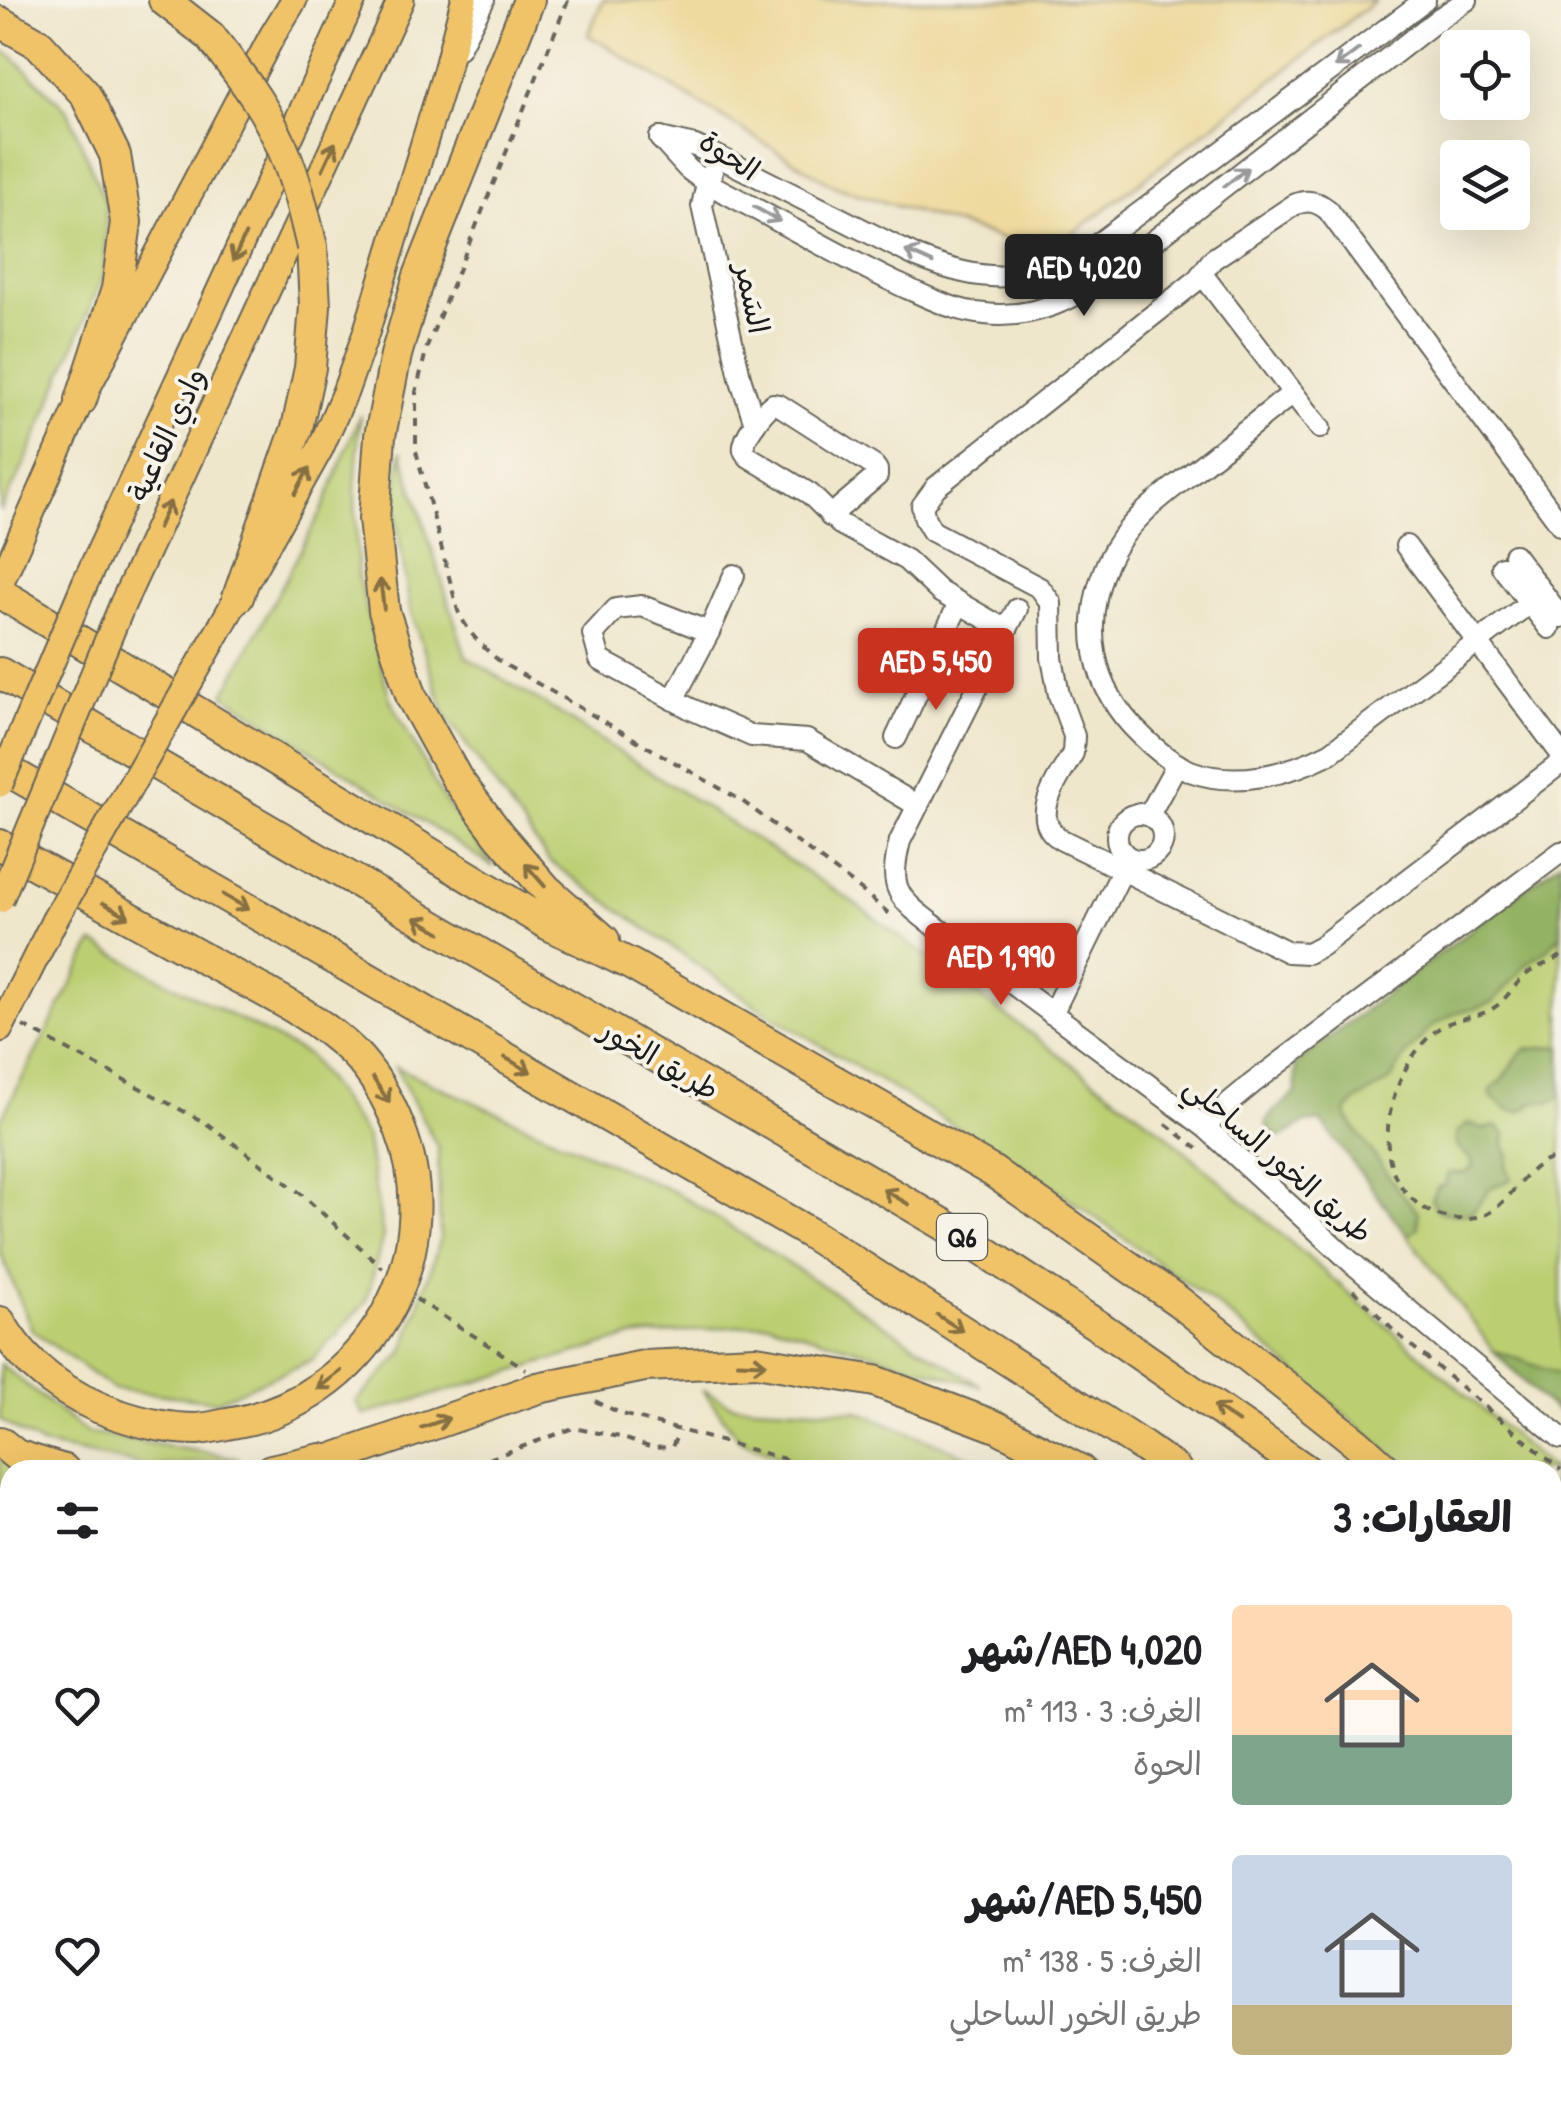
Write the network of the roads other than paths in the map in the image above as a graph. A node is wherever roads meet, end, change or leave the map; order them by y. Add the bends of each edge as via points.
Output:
1 (164, 0) edge
2 (292, 0) edge
3 (352, 0) edge
4 (400, 0) edge
5 (464, 0) edge
6 (484, 0) edge
7 (529, 0) edge
8 (1425, 0) edge
9 (1466, 0) edge
10 (0, 22) edge
11 (446, 72) junction
12 (720, 158) junction
13 (706, 183) junction
14 (1202, 274) junction
15 (1293, 393) junction
16 (81, 400) junction
17 (756, 424) junction
18 (1320, 428) dead end
19 (830, 516) junction
20 (1561, 525) edge
21 (1406, 546) dead end
22 (1508, 561) dead end
23 (734, 574) dead end
24 (0, 584) edge
25 (0, 593) edge
26 (238, 597) junction
27 (1536, 598) junction
28 (959, 603) junction
29 (1018, 609) dead end
30 (1555, 623) edge
31 (1006, 630) junction
32 (709, 632) junction
33 (1478, 642) junction
34 (0, 672) edge
35 (673, 700) junction
36 (896, 738) dead end
37 (1561, 754) edge
38 (1561, 763) edge
39 (1177, 764) junction
40 (0, 766) edge
41 (0, 784) edge
42 (918, 806) junction
43 (1148, 815) junction
44 (0, 845) edge
45 (1561, 852) edge
46 (1126, 863) junction
47 (0, 900) edge
48 (632, 965) junction
49 (1052, 1014) junction
50 (9, 1026) edge
51 (1205, 1127) junction
52 (0, 1322) edge
53 (1561, 1438) edge
54 (0, 1442) edge
55 (343, 1455) junction
56 (34, 1460) edge
57 (319, 1460) edge
58 (329, 1460) edge
59 (1061, 1460) edge
60 (1162, 1460) edge
61 (1292, 1460) edge
62 (1376, 1460) edge

1 - 26 highway, bridge via 210,36 246,83 276,134 312,248 310,368 297,428
2 - 16 main road
3 -> 41 main road, وادي القاعية, bridge
47 -> 4 main road, وادي القاعية, bridge via 124,604
5 - 11 main road
6 - 11 street
48 -> 7 highway via 546,888 457,779 412,698 384,610 374,518 380,436 419,276
8 -> 12 street, الحوة via 1091,249 1029,274 991,276 940,266
13 -> 9 street, الحوة via 948,307 987,315 1036,311 1114,272
10 - 16 highway via 40,44 86,94 115,155 126,222 116,289
26 -> 11 main road via 345,392
12 - 13 street
12 - 13 street, الحوة via 660,138
13 - 17 street, السَمر via 702,206
14 - 15 street
14 - 20 street via 1213,259 1294,205 1322,205
14 - 46 street via 936,487 922,506 932,531 1049,597 1052,658 1074,744 1045,820 1056,836
15 - 18 street
15 - 39 street via 1141,514 1102,576 1094,614 1099,674 1134,729
16 - 24 main road
17 - 19 street, السَمر via 744,452 810,494
17 - 19 street via 766,407 779,405 874,466 877,476
19 - 28 street via 906,560
21 - 33 street
22 - 27 street
23 - 32 street
25 - 48 highway via 547,924
26 - 50 main road, bridge via 54,921
27 - 30 street
27 - 33 street
28 - 31 street
28 - 36 street
29 - 31 street
31 - 42 street
32 - 35 street
32 - 35 street via 642,606 616,609 593,634 600,660
33 - 37 street
33 - 39 street via 1311,762 1241,778
61 -> 34 highway, طريق الخور / Q6 via 943,1224
35 - 42 street via 752,736 808,740
38 - 46 street via 1308,952 1288,952
39 - 43 street
40 -> 60 highway via 810,1234
42 - 49 street, طريق الخور الساحلي via 894,866 902,898
43 - 46 street via 1132,814 1120,824 1116,840
43 - 46 street via 1160,826 1160,849
44 -> 52 highway via 308,1016 354,1053 389,1100 410,1155 416,1214 407,1272 383,1322 348,1366 304,1399 253,1420 198,1429 142,1423 91,1406 45,1377
45 - 51 street via 1253,1083
46 - 49 street
48 - 62 highway via 992,1170 1178,1302
49 - 51 street, طريق الخور الساحلي
51 - 53 street, طريق الخور الساحلي via 1351,1262
54 - 56 highway
55 - 57 highway
55 - 58 highway
55 -> 59 highway via 538,1388 644,1366 756,1361 875,1381 998,1427

